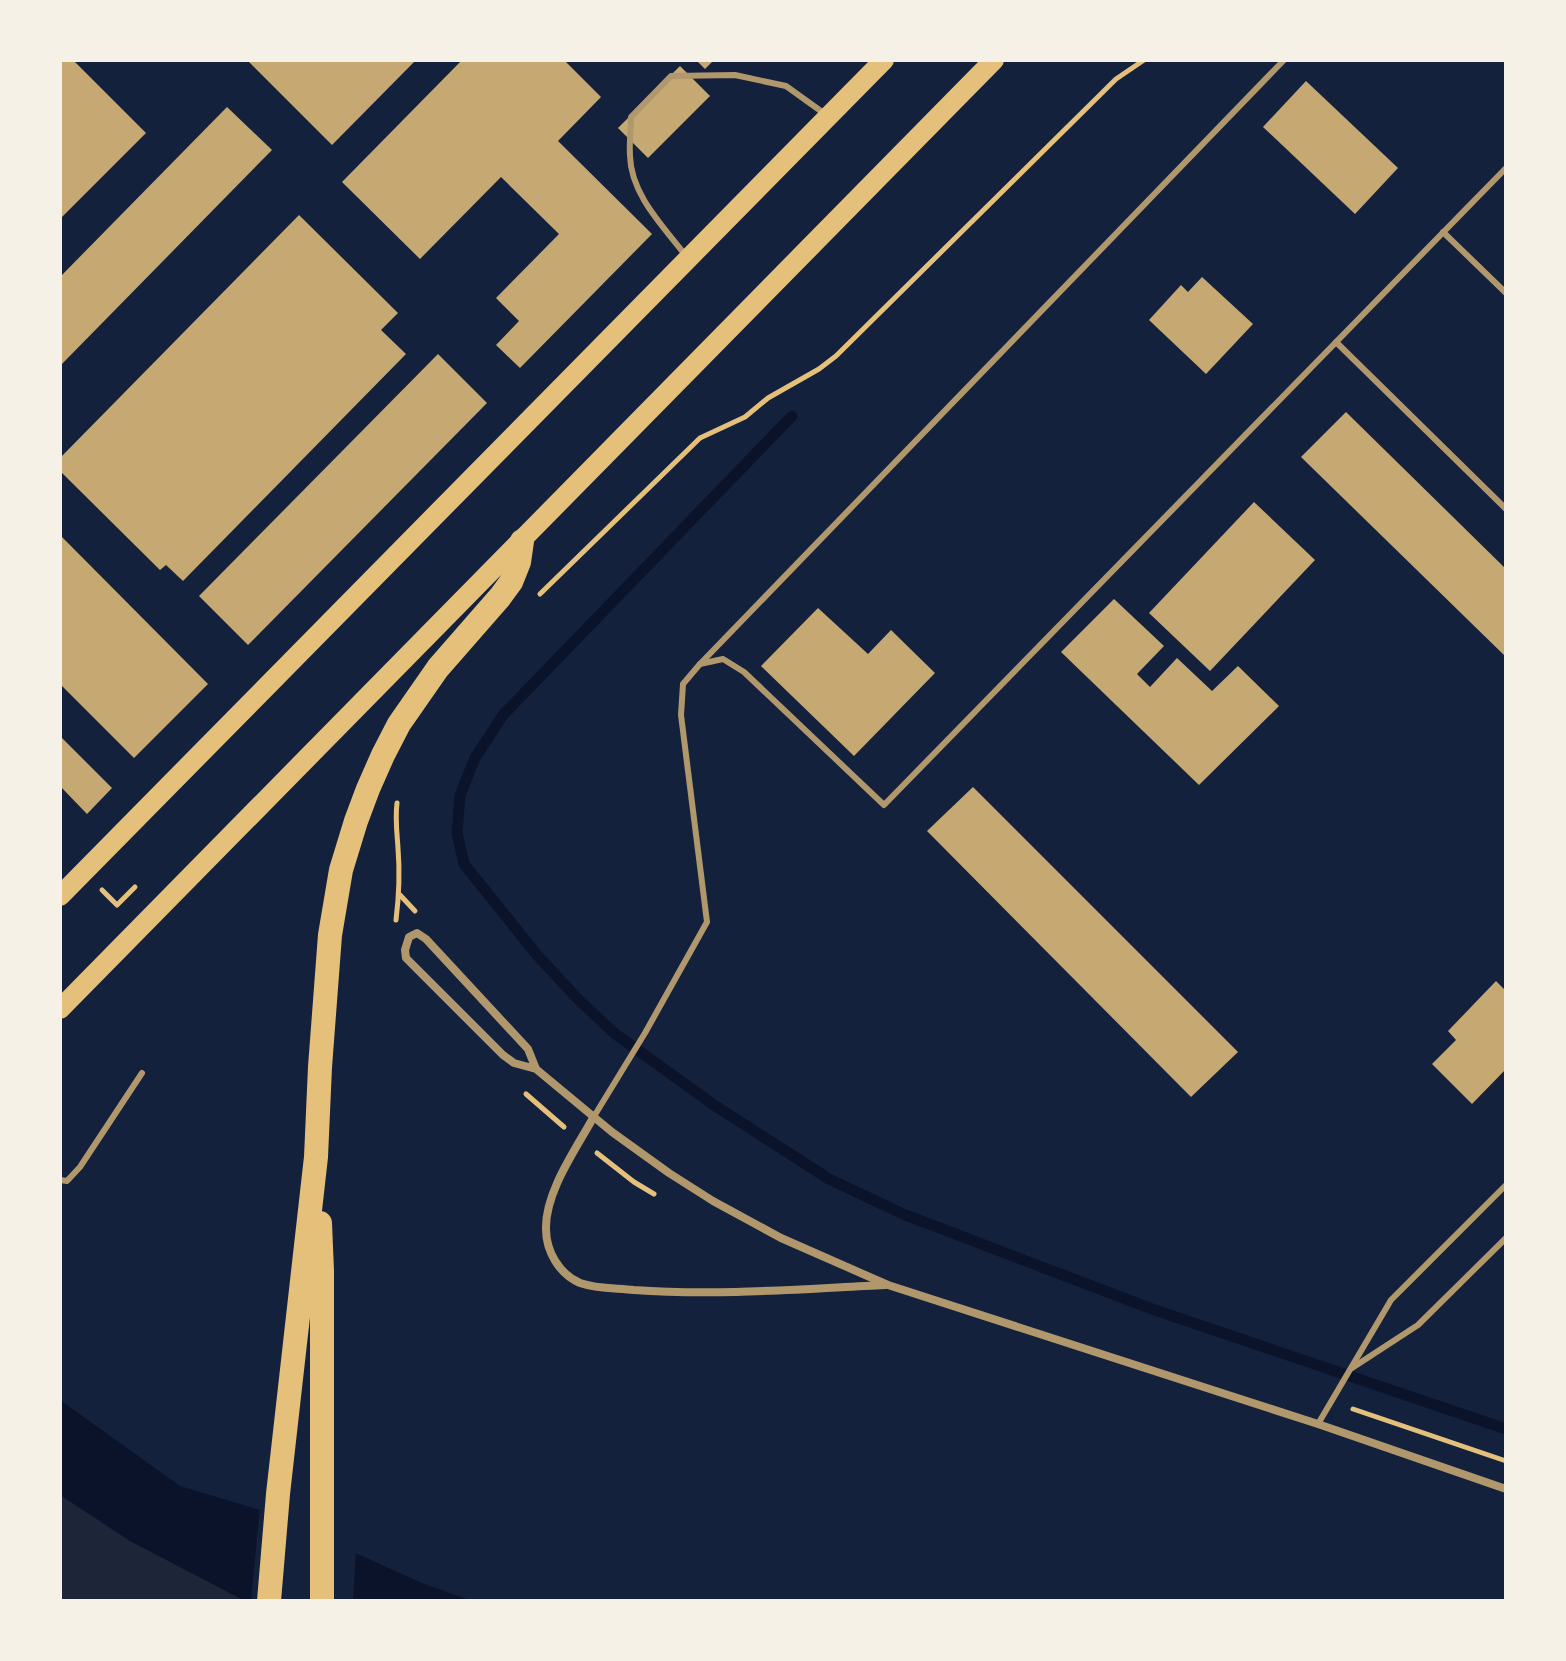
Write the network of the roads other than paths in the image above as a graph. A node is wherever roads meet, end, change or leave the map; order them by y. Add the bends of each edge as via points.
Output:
1 (884, 60) edge
2 (994, 60) edge
3 (1284, 60) edge
4 (828, 116) junction
5 (1506, 168) edge
6 (1443, 232) junction
7 (688, 259) junction
8 (1506, 293) edge
9 (1336, 342) junction
10 (1506, 509) edge
11 (522, 541) junction
12 (700, 664) junction
13 (60, 896) edge
14 (60, 1009) edge
15 (536, 1069) junction
16 (142, 1073) dead end
17 (593, 1118) junction
18 (316, 1157) junction
19 (60, 1180) edge
20 (1506, 1185) edge
21 (1506, 1238) edge
22 (888, 1285) junction
23 (1349, 1370) junction
24 (1318, 1424) junction
25 (1506, 1489) edge
26 (269, 1601) edge
27 (322, 1601) edge

1 - 4 main road
2 - 11 main road
3 - 12 lane
4 - 7 main road
4 - 7 lane via 786,86 735,75 671,76 631,117 630,158 647,204
5 - 6 lane
6 - 8 lane
6 - 9 lane
7 - 13 main road
9 - 10 lane
9 - 12 lane via 884,805 744,672 723,659
11 - 14 main road
11 - 18 highway via 519,562 505,590 407,710 356,821 330,935
12 - 17 lane via 683,684 681,715 707,922
15 - 15 street via 528,1049 426,939 417,933 409,937 406,958 503,1055
15 - 17 street
16 - 19 lane via 80,1167 67,1181
17 - 22 street via 735,1214
17 - 22 street via 546,1218 552,1256 575,1280 596,1287 716,1293
18 - 26 highway
18 - 27 highway via 322,1271
20 - 23 lane via 1391,1300
21 - 23 lane via 1418,1325
22 - 24 street
23 - 24 lane
24 - 25 street

